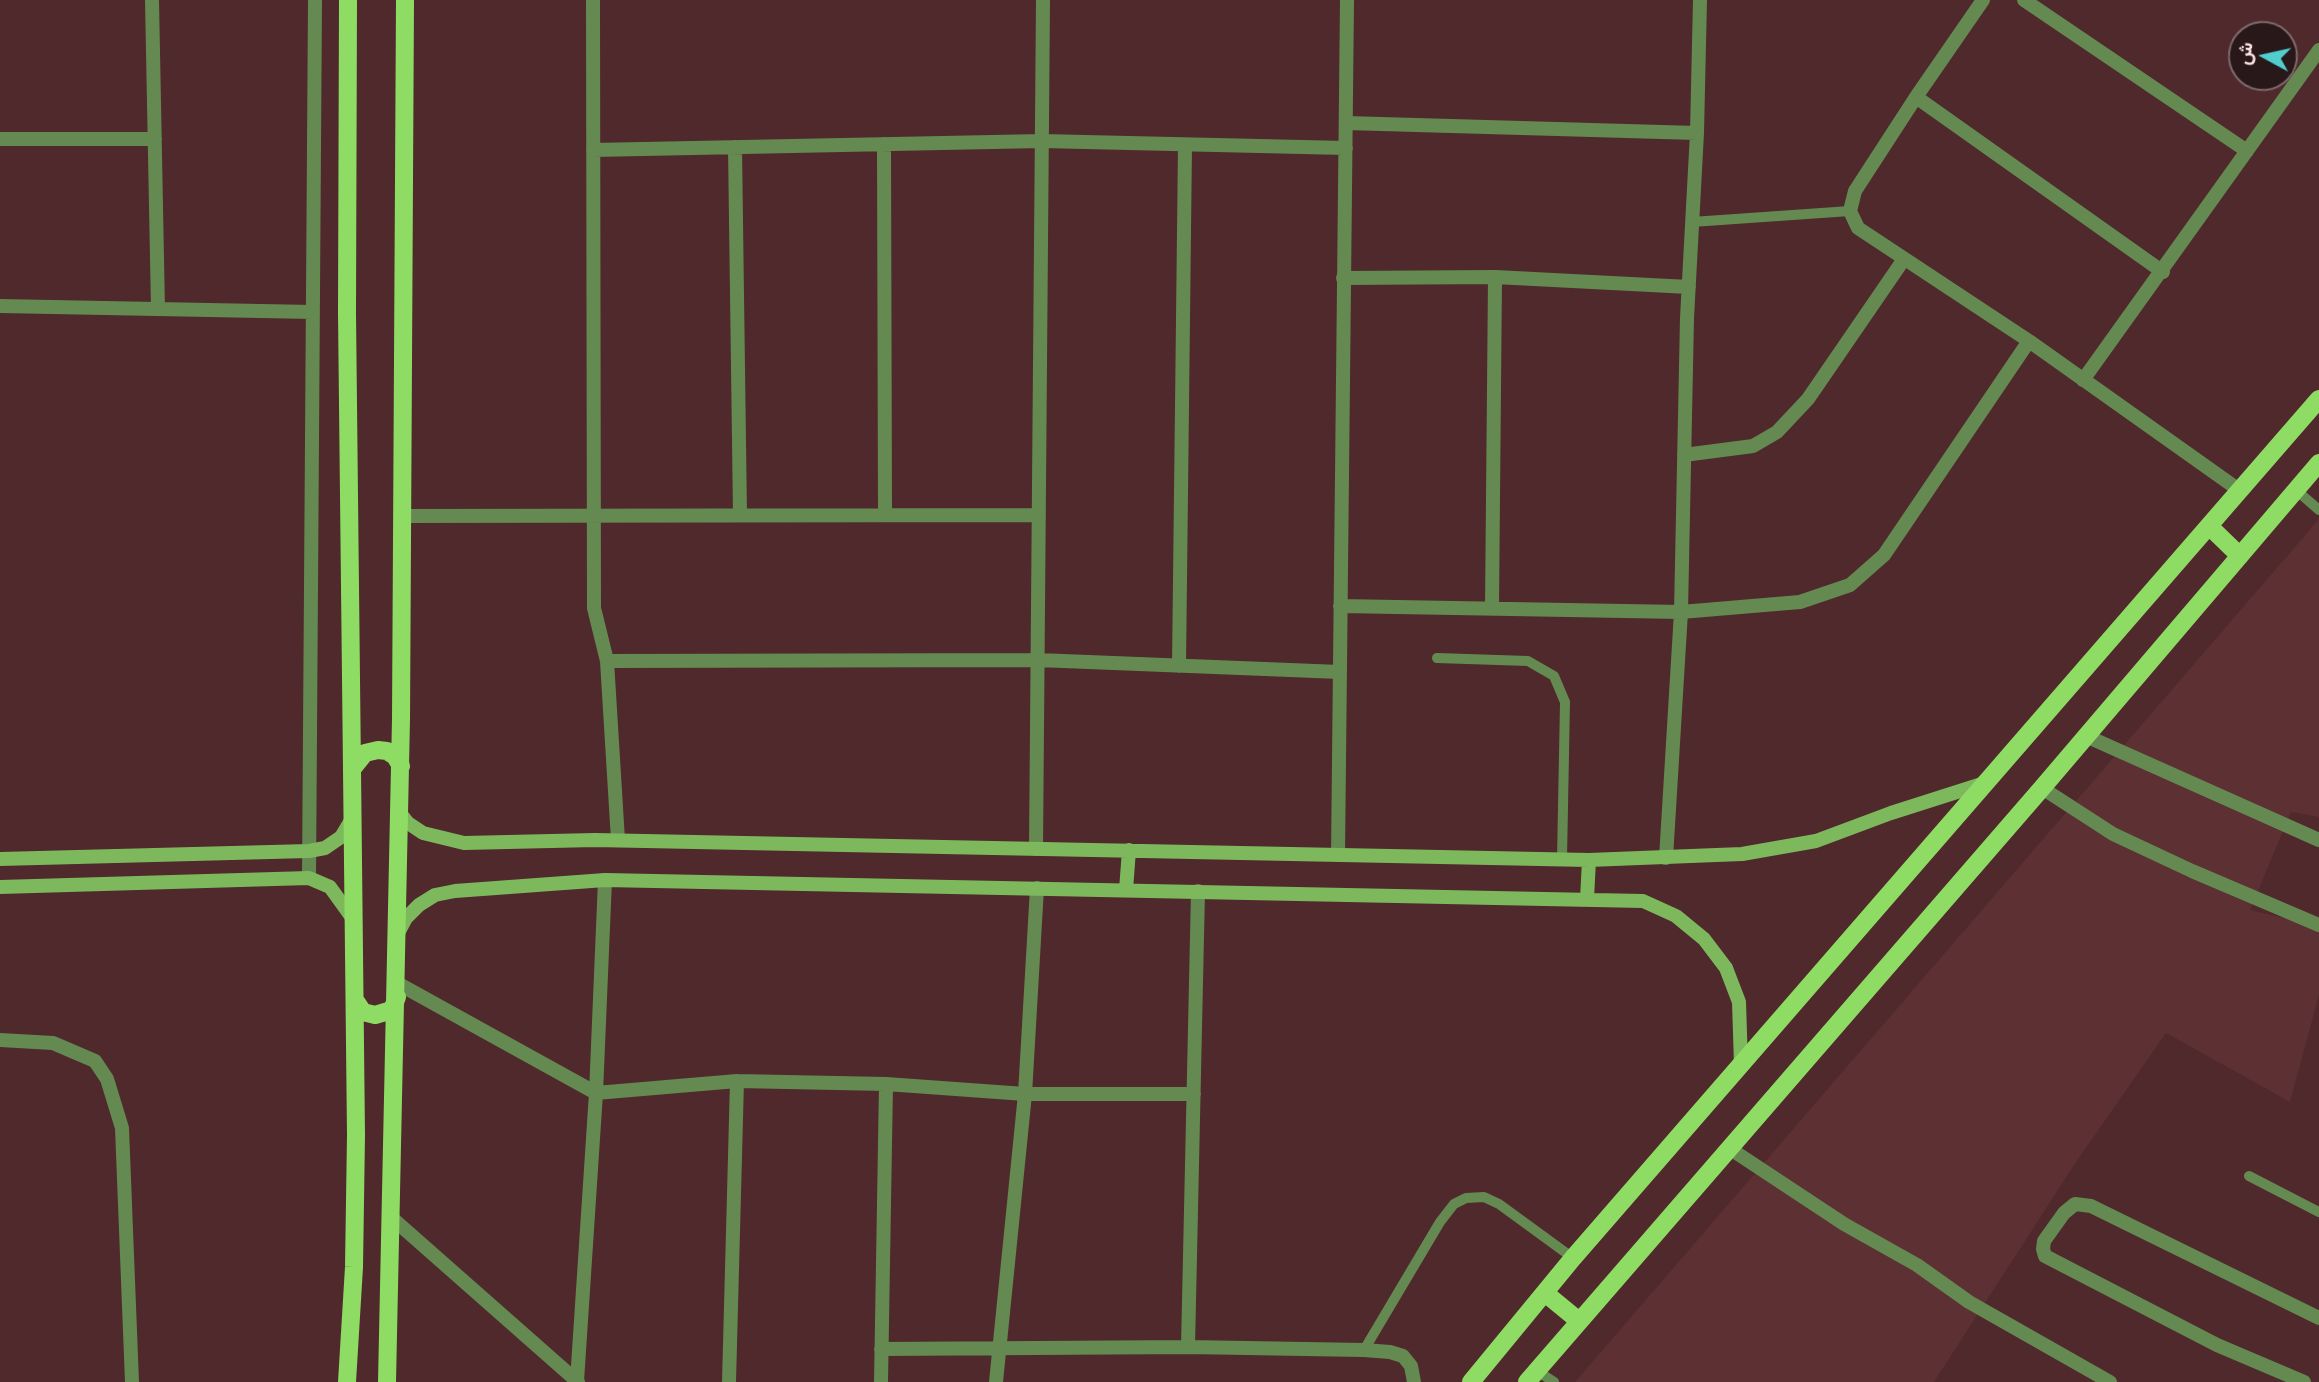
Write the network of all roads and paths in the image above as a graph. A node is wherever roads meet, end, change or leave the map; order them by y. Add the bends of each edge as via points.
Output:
1 (152, 0) edge
2 (315, 0) edge
3 (348, 0) edge
4 (405, 0) edge
5 (593, 0) edge
6 (1043, 0) edge
7 (1347, 0) edge
8 (1700, 0) edge
9 (1983, 0) edge
10 (2024, 0) edge
11 (2319, 50) edge
12 (1916, 97) junction
13 (1346, 123) junction
14 (1697, 133) junction
15 (0, 139) edge
16 (155, 139) junction
17 (1042, 141) junction
18 (884, 145) junction
19 (1185, 145) junction
20 (735, 147) junction
21 (1346, 148) junction
22 (593, 150) junction
23 (2247, 151) junction
24 (1850, 212) junction
25 (1692, 222) junction
26 (1904, 259) junction
27 (2163, 272) junction
28 (1495, 277) junction
29 (1343, 278) junction
30 (1689, 287) junction
31 (0, 306) edge
32 (158, 309) junction
33 (313, 312) junction
34 (2029, 341) junction
35 (2083, 380) junction
36 (2319, 399) edge
37 (1684, 455) junction
38 (2319, 463) edge
39 (2239, 490) junction
40 (2296, 490) junction
41 (2319, 510) edge
42 (594, 515) junction
43 (740, 515) junction
44 (885, 515) junction
45 (1039, 515) junction
46 (402, 516) junction
47 (2209, 526) junction
48 (2240, 556) junction
49 (1340, 606) junction
50 (1492, 608) junction
51 (1681, 612) junction
52 (1437, 658) dead end
53 (1038, 660) junction
54 (607, 661) junction
55 (1179, 666) junction
56 (1340, 672) junction
57 (2086, 736) junction
58 (401, 766) junction
59 (352, 769) junction
60 (1985, 783) junction
61 (2042, 788) junction
62 (400, 813) junction
63 (354, 816) junction
64 (618, 840) junction
65 (2319, 840) edge
66 (1036, 849) junction
67 (1129, 850) junction
68 (309, 851) junction
69 (1339, 855) junction
70 (1666, 858) junction
71 (0, 859) edge
72 (1562, 859) junction
73 (1589, 860) junction
74 (309, 878) junction
75 (605, 880) junction
76 (0, 887) edge
77 (1037, 888) junction
78 (1126, 890) junction
79 (1198, 891) junction
80 (1587, 898) junction
81 (353, 919) junction
82 (2319, 925) edge
83 (397, 936) junction
84 (397, 990) junction
85 (355, 1000) junction
86 (0, 1040) edge
87 (1741, 1065) junction
88 (737, 1081) junction
89 (886, 1084) junction
90 (596, 1093) junction
91 (1024, 1094) junction
92 (1194, 1094) junction
93 (1729, 1148) junction
94 (2249, 1176) dead end
95 (2319, 1212) edge
96 (392, 1219) junction
97 (1573, 1258) junction
98 (1545, 1293) junction
99 (2319, 1318) edge
100 (1579, 1321) junction
101 (1188, 1347) junction
102 (999, 1348) junction
103 (881, 1349) junction
104 (1364, 1350) junction
105 (1532, 1376) edge
106 (389, 1381) edge
107 (132, 1382) edge
108 (347, 1382) edge
109 (577, 1382) edge
110 (729, 1382) edge
111 (881, 1382) edge
112 (996, 1382) edge
113 (1414, 1382) edge
114 (1471, 1382) edge
115 (1554, 1382) edge
116 (2110, 1382) edge
117 (2304, 1382) edge

1 - 16 street
2 - 33 street
3 - 59 main road
4 - 46 main road
5 - 22 street
6 - 17 street
7 - 13 street
8 - 14 street
9 - 12 street
10 - 23 street
11 - 23 street
12 - 24 street via 1855,191
12 - 27 street
13 - 14 street
13 - 21 street
14 - 25 street
15 - 16 street
16 - 32 street
17 - 18 street
17 - 19 street
17 - 45 street
18 - 20 street
18 - 44 street
19 - 21 street
19 - 55 street
20 - 22 street
20 - 43 street
21 - 29 street
22 - 42 street
23 - 27 street
24 - 25 lane
24 - 26 street via 1858,228
25 - 30 street
26 - 34 street
26 - 37 street via 1808,399 1777,432 1753,446
27 - 35 street
28 - 29 street
28 - 30 street
28 - 50 street
29 - 49 street
30 - 37 street
31 - 32 street
32 - 33 street
33 - 68 street
34 - 35 street
34 - 51 street via 1884,555 1850,585 1800,602
35 - 39 street
36 - 39 main road
37 - 51 street
38 - 40 main road
39 - 47 main road
40 - 41 lane
40 - 48 main road
42 - 43 street
42 - 46 street
42 - 54 street via 594,608
43 - 44 street
44 - 45 street
45 - 53 street
46 - 58 main road
47 - 48 main road
47 - 60 main road
48 - 57 main road
49 - 50 street
49 - 56 street
50 - 51 street
51 - 70 street
52 - 72 lane via 1528,661 1554,676 1565,702
53 - 54 street
53 - 55 street
53 - 66 street
54 - 64 street
55 - 56 street
56 - 69 street
57 - 61 main road
57 - 65 street
58 - 59 main road via 395,756 378,750 365,753
58 - 62 main road
59 - 63 main road
60 - 70 main road via 1816,841 1742,854
60 - 87 main road
61 - 82 street via 2113,834
61 - 93 main road
62 - 64 main road via 423,833 443,840
62 - 83 main road
63 - 68 main road via 341,837 325,848
63 - 81 main road
64 - 66 main road
66 - 67 main road
67 - 69 main road
67 - 78 main road
68 - 71 main road
68 - 74 street
69 - 72 main road
70 - 73 main road
72 - 73 main road
73 - 80 main road
74 - 76 main road
74 - 81 main road via 331,887
75 - 77 main road
75 - 83 main road via 435,895 406,918
75 - 90 street
77 - 78 main road
77 - 91 street
78 - 79 main road
79 - 80 main road
79 - 92 street
80 - 87 main road via 1643,901 1676,916 1704,939 1726,968 1739,1002
81 - 85 main road
83 - 84 main road
84 - 85 main road via 392,1010 375,1016 363,1012
84 - 90 street
84 - 96 main road
85 - 108 main road via 354,1254
86 - 107 street via 53,1043 95,1061 107,1079 122,1129
87 - 97 main road
88 - 89 street
88 - 90 street
88 - 110 street
89 - 91 street
89 - 103 street
90 - 109 street
91 - 92 street
91 - 102 street
92 - 101 street
93 - 100 main road
93 - 116 street via 1969,1302
94 - 95 lane
96 - 106 main road
96 - 109 street
97 - 98 main road
97 - 104 lane via 1499,1203 1484,1197 1466,1198 1454,1204 1440,1222
98 - 100 main road
98 - 114 main road
99 - 117 street via 2091,1206 2075,1204 2044,1241 2045,1256 2217,1345
100 - 105 main road
101 - 102 street
101 - 104 street
102 - 103 street
102 - 112 street
103 - 111 street
104 - 113 street via 1403,1356
105 - 115 lane

